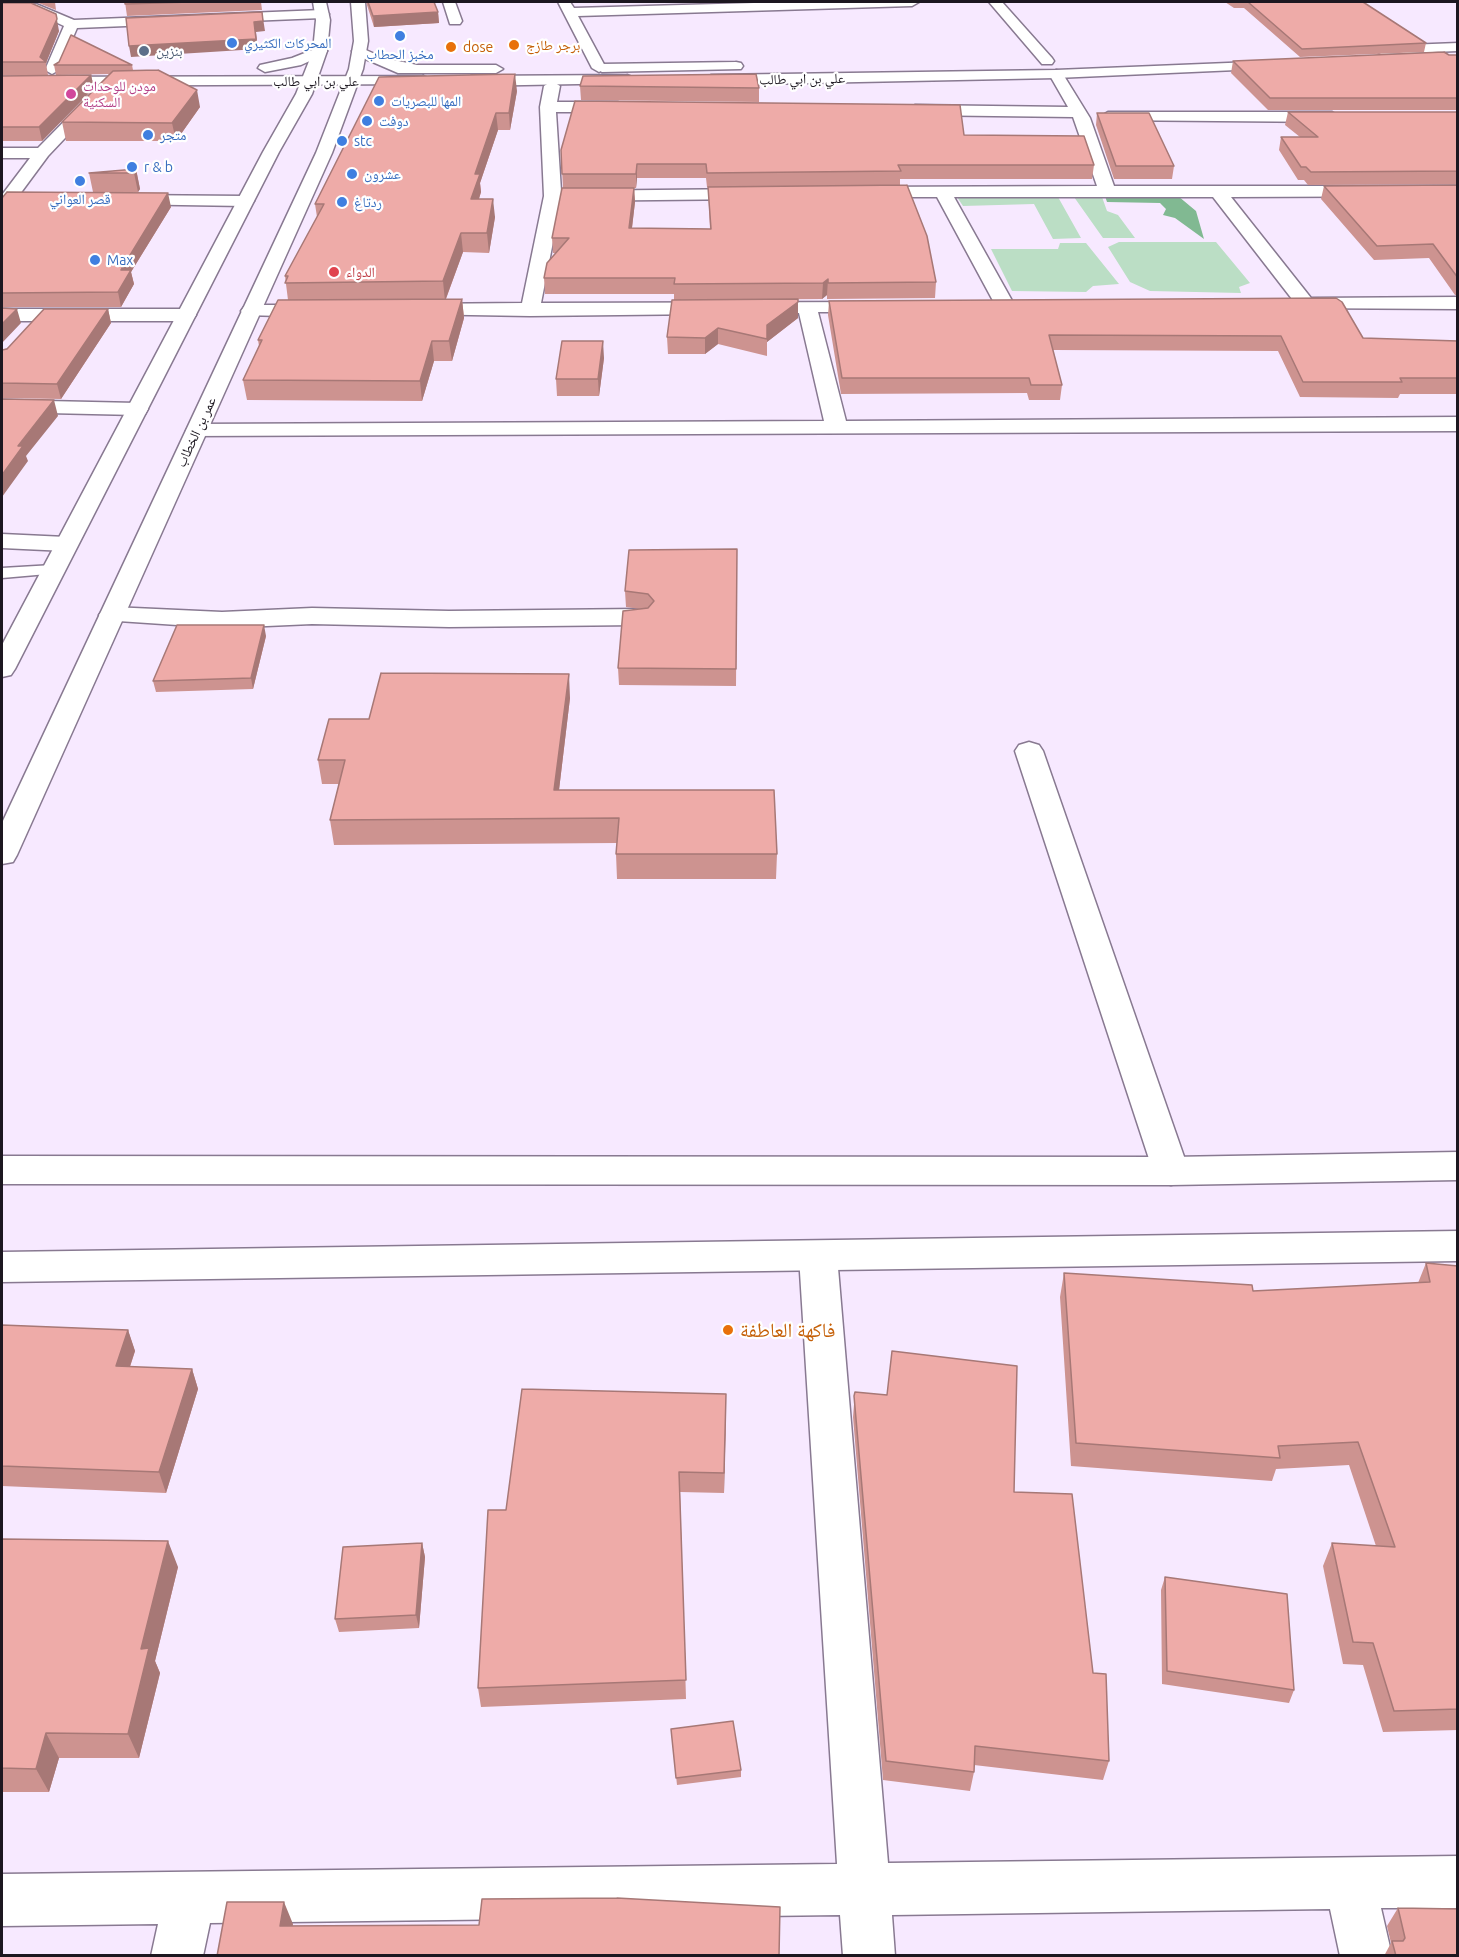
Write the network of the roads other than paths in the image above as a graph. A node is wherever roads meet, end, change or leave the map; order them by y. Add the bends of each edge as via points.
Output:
1 (358, 2) edge
2 (449, 2) edge
3 (912, 2) edge
4 (995, 2) edge
5 (567, 7) edge
6 (321, 8) edge
7 (2, 9) edge
8 (455, 21) dead end
9 (72, 24) junction
10 (1458, 47) edge
11 (1458, 57) edge
12 (1291, 59) edge
13 (315, 67) junction
14 (599, 68) junction
15 (1051, 68) junction
16 (2, 70) edge
17 (52, 70) junction
18 (252, 75) junction
19 (353, 75) junction
20 (418, 75) junction
21 (553, 81) junction
22 (2, 82) edge
23 (111, 82) junction
24 (300, 102) junction
25 (548, 107) junction
26 (631, 108) edge
27 (902, 110) edge
28 (1080, 114) junction
29 (1352, 117) edge
30 (2, 153) edge
31 (42, 153) junction
32 (1107, 190) junction
33 (942, 191) junction
34 (848, 192) edge
35 (765, 193) edge
36 (1219, 193) junction
37 (1455, 194) edge
38 (553, 196) junction
39 (5, 198) edge
40 (31, 198) edge
41 (103, 199) edge
42 (245, 201) junction
43 (1458, 303) edge
44 (1282, 304) edge
45 (1306, 304) junction
46 (807, 306) junction
47 (888, 306) edge
48 (981, 306) edge
49 (1005, 306) junction
50 (1028, 306) edge
51 (402, 310) edge
52 (531, 310) junction
53 (251, 311) junction
54 (333, 311) edge
55 (2, 315) edge
56 (42, 315) junction
57 (186, 315) junction
58 (26, 332) edge
59 (2, 406) edge
60 (137, 409) junction
61 (1458, 424) edge
62 (837, 428) junction
63 (197, 431) junction
64 (2, 541) edge
65 (66, 544) junction
66 (53, 570) junction
67 (2, 573) edge
68 (112, 615) junction
69 (639, 616) edge
70 (2, 669) edge
71 (1029, 751) dead end
72 (2, 855) edge
73 (1458, 1166) edge
74 (2, 1170) edge
75 (1171, 1171) junction
76 (1458, 1245) edge
77 (818, 1256) junction
78 (2, 1267) edge
79 (1458, 1882) edge
80 (1350, 1884) junction
81 (865, 1890) junction
82 (190, 1896) junction
83 (2, 1900) edge
84 (177, 1956) edge
85 (869, 1956) edge
86 (1366, 1956) edge

1 - 19 street, عمر بن الخطاب
2 - 8 street
3 - 5 street
4 - 15 street
5 - 14 street
6 - 9 street
6 - 13 street
7 - 9 street via 36,8
9 - 17 street
10 - 11 street via 1372,56
12 - 15 street, علي بن ابي طالب
13 - 18 street, علي بن ابي طالب
13 - 18 street via 296,63
13 - 19 street, علي بن ابي طالب
13 - 24 street
14 - 15 street, علي بن ابي طالب
14 - 20 street, علي بن ابي طالب
15 - 21 street, علي بن ابي طالب
15 - 28 street
16 - 17 street, علي بن ابي طالب
17 - 18 street, علي بن ابي طالب
18 - 23 street, علي بن ابي طالب
18 - 24 street via 298,94
19 - 20 street, علي بن ابي طالب
19 - 20 street via 380,62
19 - 20 street via 369,87
19 - 53 street, عمر بن الخطاب via 324,153
20 - 21 street, علي بن ابي طالب
21 - 25 street
22 - 23 street, علي بن ابي طالب
23 - 31 street
24 - 42 street
25 - 26 street
25 - 38 street
27 - 28 street
28 - 29 street
28 - 32 street
30 - 31 street
31 - 39 street
32 - 33 street
32 - 36 street
33 - 34 street
33 - 49 street
35 - 38 street
36 - 37 street
36 - 45 street
38 - 52 street
39 - 40 street
41 - 42 street
42 - 57 street
43 - 45 street
44 - 45 street
46 - 47 street
46 - 52 street
46 - 62 street
48 - 49 street
49 - 50 street
51 - 52 street
53 - 54 street
53 - 63 street, عمر بن الخطاب
55 - 56 street
56 - 57 street
56 - 58 street
57 - 60 street
59 - 60 street
60 - 65 street
61 - 62 street
62 - 63 street
63 - 68 street, عمر بن الخطاب
64 - 65 street
65 - 66 street
66 - 67 lane
66 - 70 street
68 - 69 street via 222,620 312,616
68 - 72 street, عمر بن الخطاب
71 - 75 street
73 - 75 street
74 - 75 street
76 - 77 street
77 - 78 street
77 - 81 street
79 - 80 street
80 - 81 street
80 - 86 street
81 - 82 street
81 - 85 street
82 - 83 street
82 - 84 street

